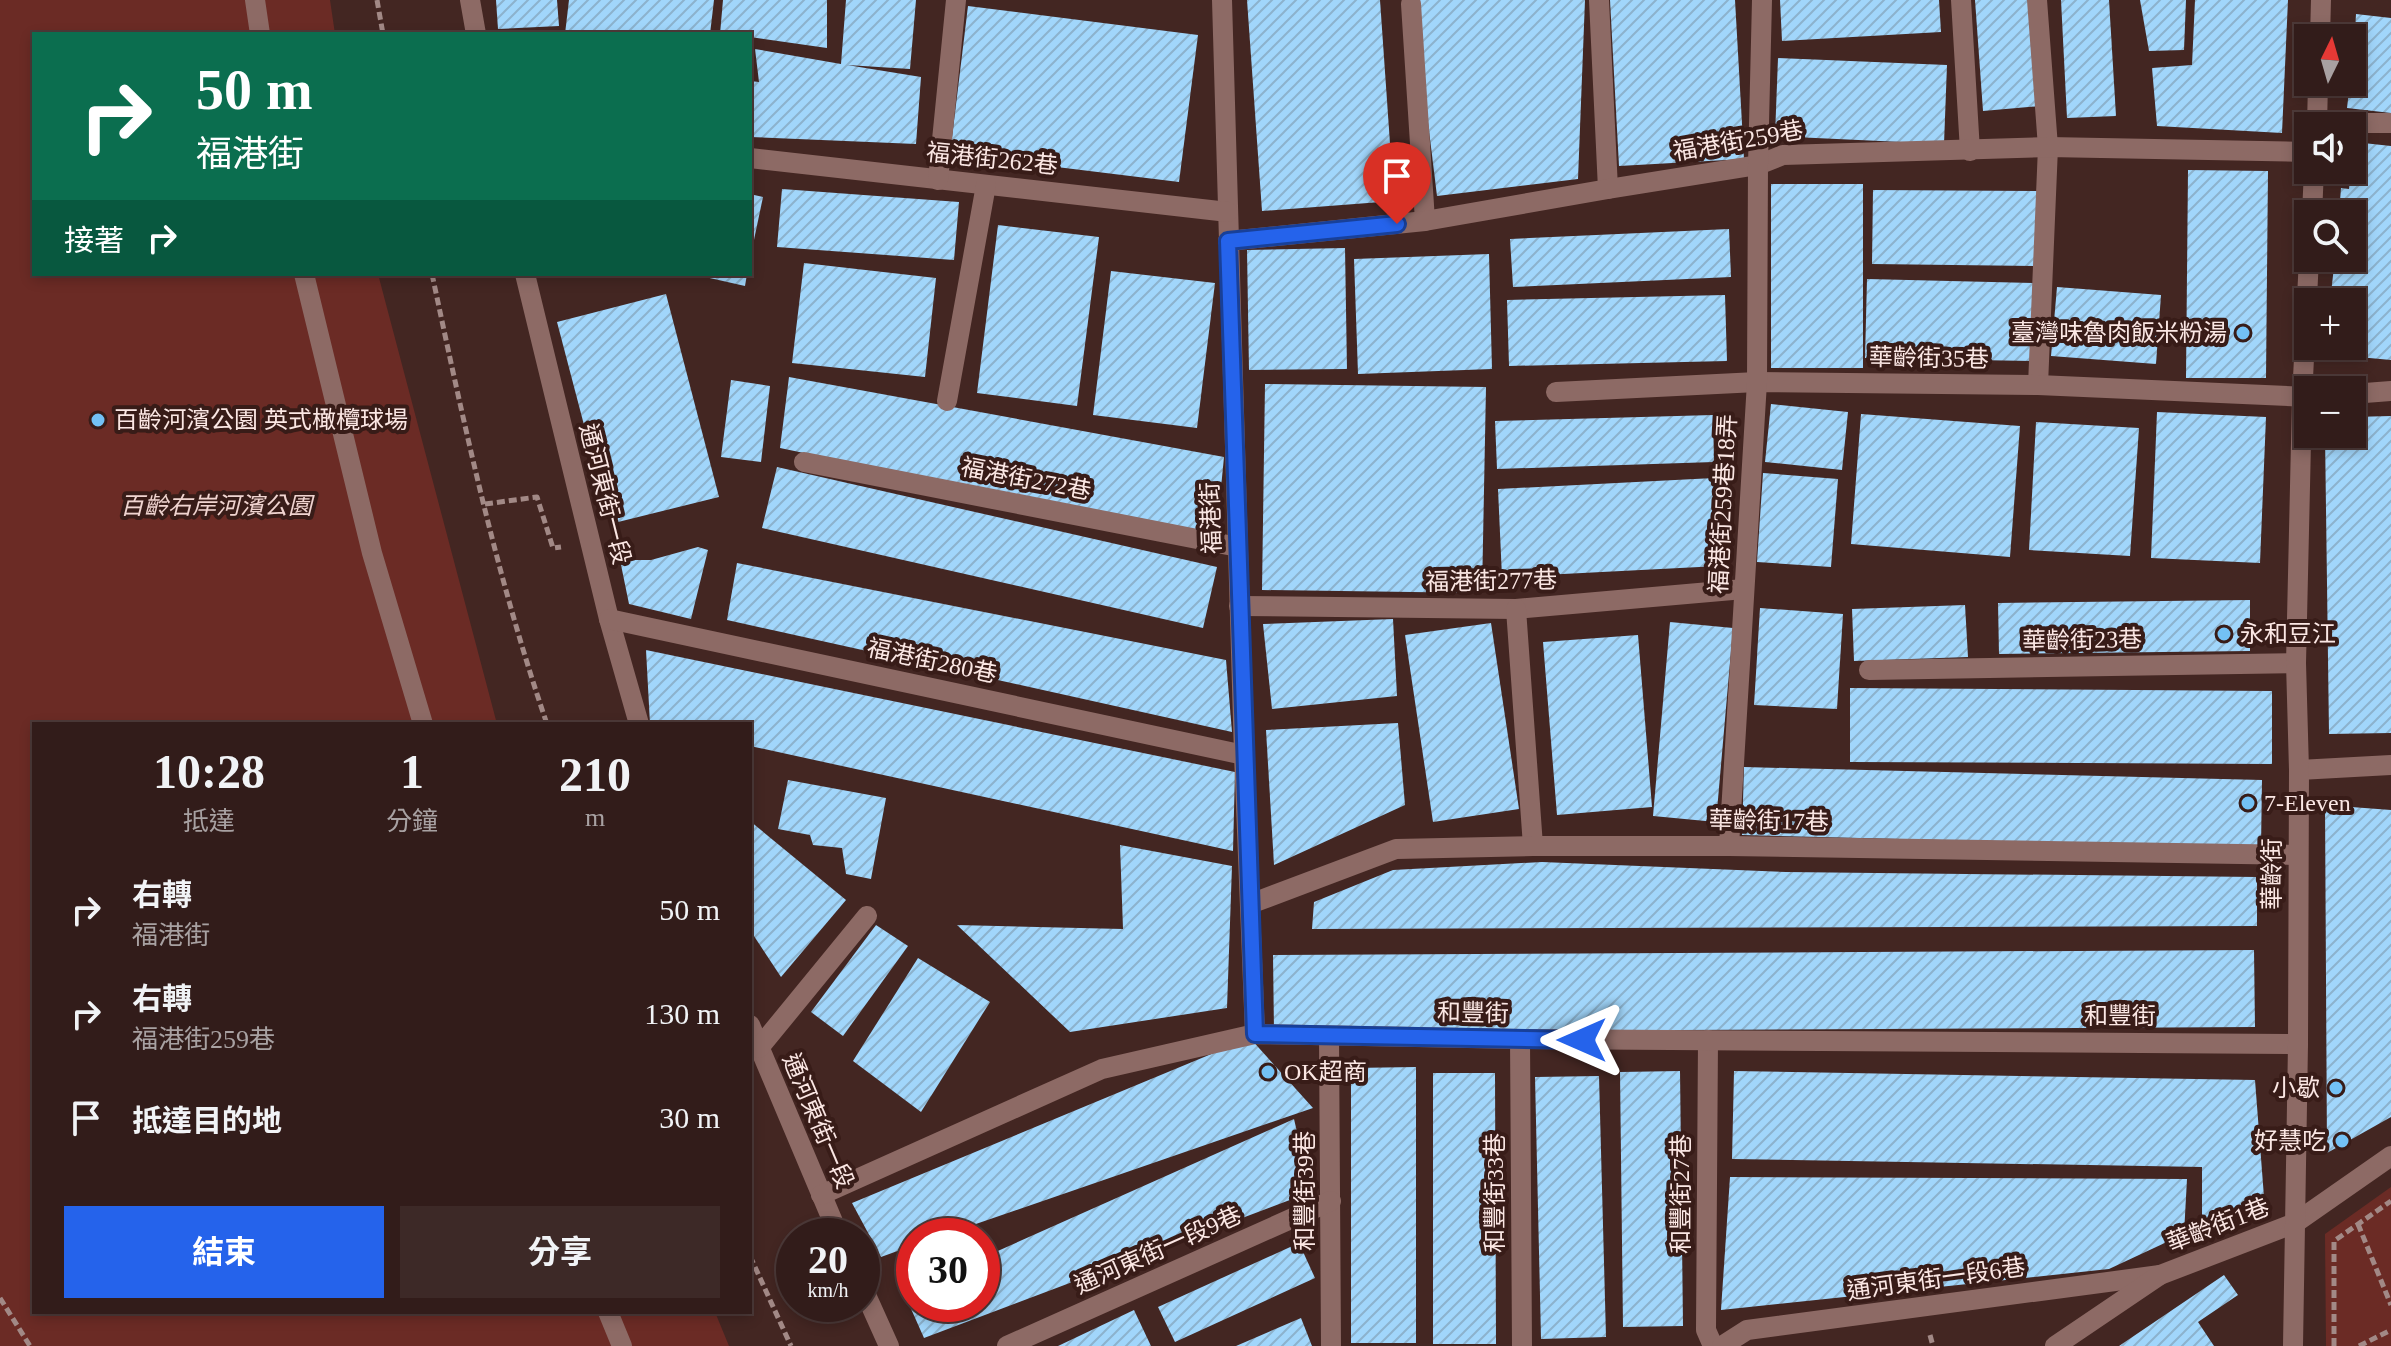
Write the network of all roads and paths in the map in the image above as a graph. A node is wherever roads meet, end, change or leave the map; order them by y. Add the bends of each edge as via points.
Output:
1 (255, 0) edge
2 (377, 0) edge
3 (470, 0) edge
4 (956, 0) edge
5 (1222, 0) edge
6 (1599, 0) edge
7 (1762, 0) edge
8 (1961, 0) edge
9 (2037, 0) edge
10 (2321, 0) edge
11 (1411, 4) dead end
12 (2320, 24) edge
13 (260, 32) edge
14 (383, 32) edge
15 (476, 32) edge
16 (2391, 123) edge
17 (2366, 124) edge
18 (2048, 147) junction
19 (1970, 151) junction
20 (2294, 152) edge
21 (752, 158) edge
22 (1758, 165) junction
23 (938, 180) junction
24 (986, 185) junction
25 (1608, 189) junction
26 (1228, 212) junction
27 (1425, 221) junction
28 (1228, 241) junction
29 (2309, 272) edge
30 (304, 276) edge
31 (432, 276) edge
32 (525, 276) edge
33 (2306, 376) edge
34 (1757, 382) junction
35 (2038, 385) junction
36 (2391, 391) edge
37 (1556, 392) dead end
38 (2366, 393) edge
39 (2294, 397) edge
40 (947, 401) dead end
41 (2303, 448) edge
42 (804, 462) dead end
43 (485, 504) junction
44 (589, 540) junction
45 (1238, 547) junction
46 (1744, 589) junction
47 (1239, 606) junction
48 (1516, 609) junction
49 (609, 619) junction
50 (2296, 663) junction
51 (1869, 670) dead end
52 (422, 722) edge
53 (546, 722) edge
54 (638, 722) edge
55 (1244, 755) junction
56 (2391, 765) edge
57 (2299, 770) junction
58 (1533, 846) junction
59 (1729, 846) junction
60 (2297, 855) junction
61 (1250, 904) junction
62 (867, 916) dead end
63 (752, 1030) edge
64 (1255, 1034) junction
65 (1329, 1036) junction
66 (1520, 1039) junction
67 (1708, 1040) junction
68 (2298, 1044) junction
69 (759, 1048) junction
70 (2391, 1156) edge
71 (821, 1195) junction
72 (1331, 1201) junction
73 (2391, 1201) edge
74 (831, 1218) edge
75 (2295, 1223) junction
76 (2358, 1224) junction
77 (752, 1260) edge
78 (2160, 1275) junction
79 (0, 1298) edge
80 (2391, 1305) edge
81 (609, 1314) edge
82 (878, 1322) edge
83 (2391, 1330) edge
84 (1726, 1344) edge
85 (30, 1346) edge
86 (622, 1346) edge
87 (791, 1346) edge
88 (889, 1346) edge
89 (1007, 1346) edge
90 (1331, 1346) edge
91 (1522, 1346) edge
92 (2055, 1346) edge
93 (2293, 1346) edge
94 (2334, 1346) edge
95 (2359, 1346) edge

1 - 13 street
2 - 14 path
3 - 15 street
4 - 23 street
5 - 26 street, 福港街
6 - 25 street
7 - 22 street, 福港街259巷18弄
8 - 19 street
9 - 18 street
10 - 12 street
11 - 27 street
16 - 17 street
18 - 19 street, 福港街259巷
18 - 20 street, 福港街259巷
18 - 35 street
19 - 22 street, 福港街259巷 via 1783,155
21 - 23 street, 福港街262巷
22 - 25 street, 福港街259巷
22 - 34 street, 福港街259巷18弄
23 - 24 street, 福港街262巷
24 - 26 street, 福港街262巷
24 - 40 street
25 - 27 street, 福港街259巷
26 - 28 street, 福港街
27 - 28 street, 福港街259巷
28 - 45 street, 福港街
29 - 33 street, 華齡街
30 - 52 street via 372,553
31 - 43 path
32 - 44 street, 通河東街一段
34 - 35 street, 華齡街35巷
34 - 37 street, 華齡街35巷
34 - 46 street, 福港街259巷18弄
35 - 39 street, 華齡街35巷
36 - 38 street
41 - 50 street, 華齡街
42 - 45 street, 福港街272巷
43 - 44 path via 537,497 553,548
43 - 53 path via 524,658
44 - 49 street, 通河東街一段
45 - 47 street, 福港街
46 - 48 street, 福港街277巷
46 - 59 street, 福港街259巷18弄
47 - 48 street, 福港街277巷
47 - 55 street, 福港街
48 - 58 street
49 - 54 street, 通河東街一段
49 - 55 street, 福港街280巷
50 - 51 street, 華齡街23巷
50 - 57 street, 華齡街
55 - 61 street, 福港街
56 - 57 street
57 - 60 street, 華齡街
58 - 59 street, 華齡街17巷
58 - 61 street, 華齡街17巷 via 1396,849
59 - 60 street, 華齡街17巷
60 - 68 street, 華齡街
61 - 64 street, 福港街
62 - 69 street
63 - 69 street, 通河東街一段
64 - 65 street, 和豐街
64 - 71 street, 和豐街 via 1102,1069
65 - 66 street, 和豐街
65 - 72 street, 和豐街39巷
66 - 67 street, 和豐街
66 - 91 street, 和豐街33巷
67 - 68 street, 和豐街
67 - 84 street, 和豐街27巷 via 1706,1330
68 - 75 street, 華齡街
69 - 71 street, 通河東街一段
70 - 75 street, 華齡街1巷
71 - 74 street, 通河東街一段
72 - 89 street, 通河東街一段9巷
72 - 90 street, 和豐街39巷
73 - 76 path
75 - 78 street, 華齡街1巷
75 - 93 street, 華齡街
76 - 80 path
76 - 94 path via 2334,1241
77 - 87 path
78 - 84 street, 通河東街一段6巷 via 1747,1330
78 - 92 street
79 - 85 path
81 - 86 street
82 - 88 street
83 - 95 path

